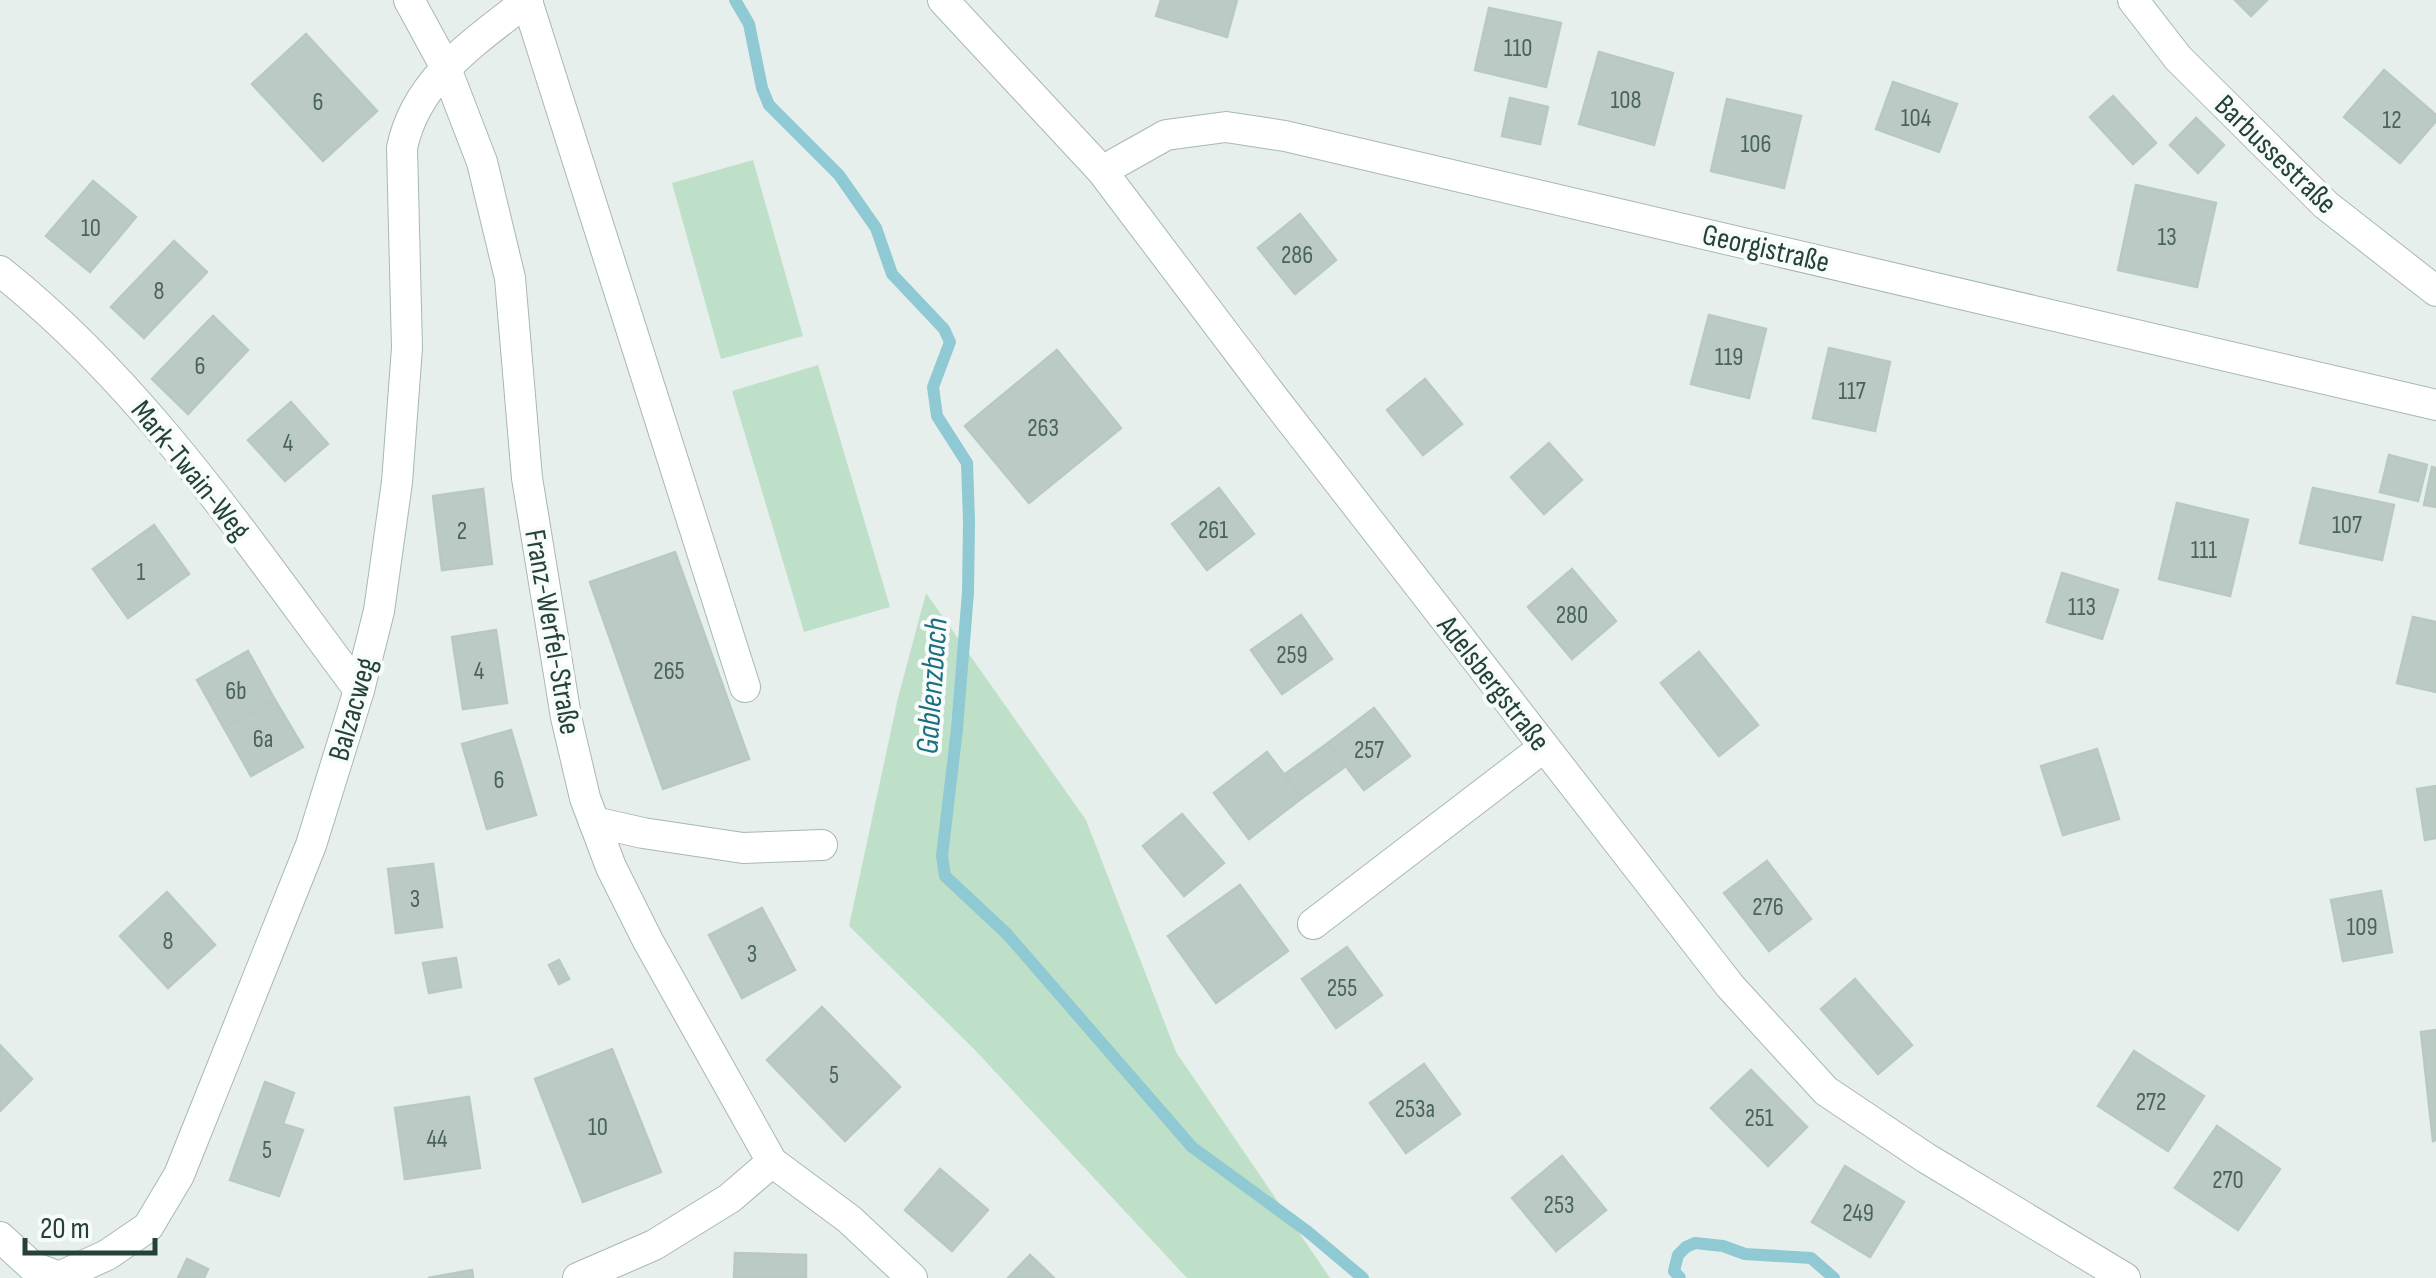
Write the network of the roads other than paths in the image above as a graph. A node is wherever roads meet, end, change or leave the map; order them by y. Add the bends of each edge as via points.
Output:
1 (408, 0) edge
2 (528, 0) edge
3 (943, 0) edge
4 (2132, 0) edge
5 (445, 66) junction
6 (1102, 170) junction
7 (0, 271) edge
8 (2436, 291) edge
9 (2436, 405) edge
10 (745, 687) dead end
11 (359, 690) junction
12 (1544, 747) junction
13 (594, 822) junction
14 (822, 845) dead end
15 (1313, 924) dead end
16 (772, 1162) junction
17 (0, 1236) edge
18 (60, 1277) edge
19 (578, 1278) edge
20 (912, 1278) edge
21 (2125, 1278) edge

1 - 5 street
2 - 5 street, Balzacweg
2 - 10 street
3 - 6 street, Adelsbergstraße
4 - 8 street, Barbussestraße via 2178,58 2326,205
5 - 11 street, Balzacweg via 407,122 402,148 407,348 397,482 380,611
5 - 13 street, Franz-Werfel-Straße via 482,162 510,278 528,478 566,718
6 - 9 street, Georgistraße via 1166,135 1226,127 1285,136
6 - 12 street, Adelsbergstraße
7 - 11 street, Mark-Twain-Weg via 154,420
11 - 18 street, Balzacweg via 311,844 179,1175 148,1227
12 - 15 street
12 - 21 street, Adelsbergstraße via 1730,986 1826,1091
13 - 14 street via 743,848
13 - 16 street, Franz-Werfel-Straße via 648,941
16 - 19 street via 654,1246
16 - 20 street, Franz-Werfel-Straße
17 - 18 street, Balzacweg via 34,1267

